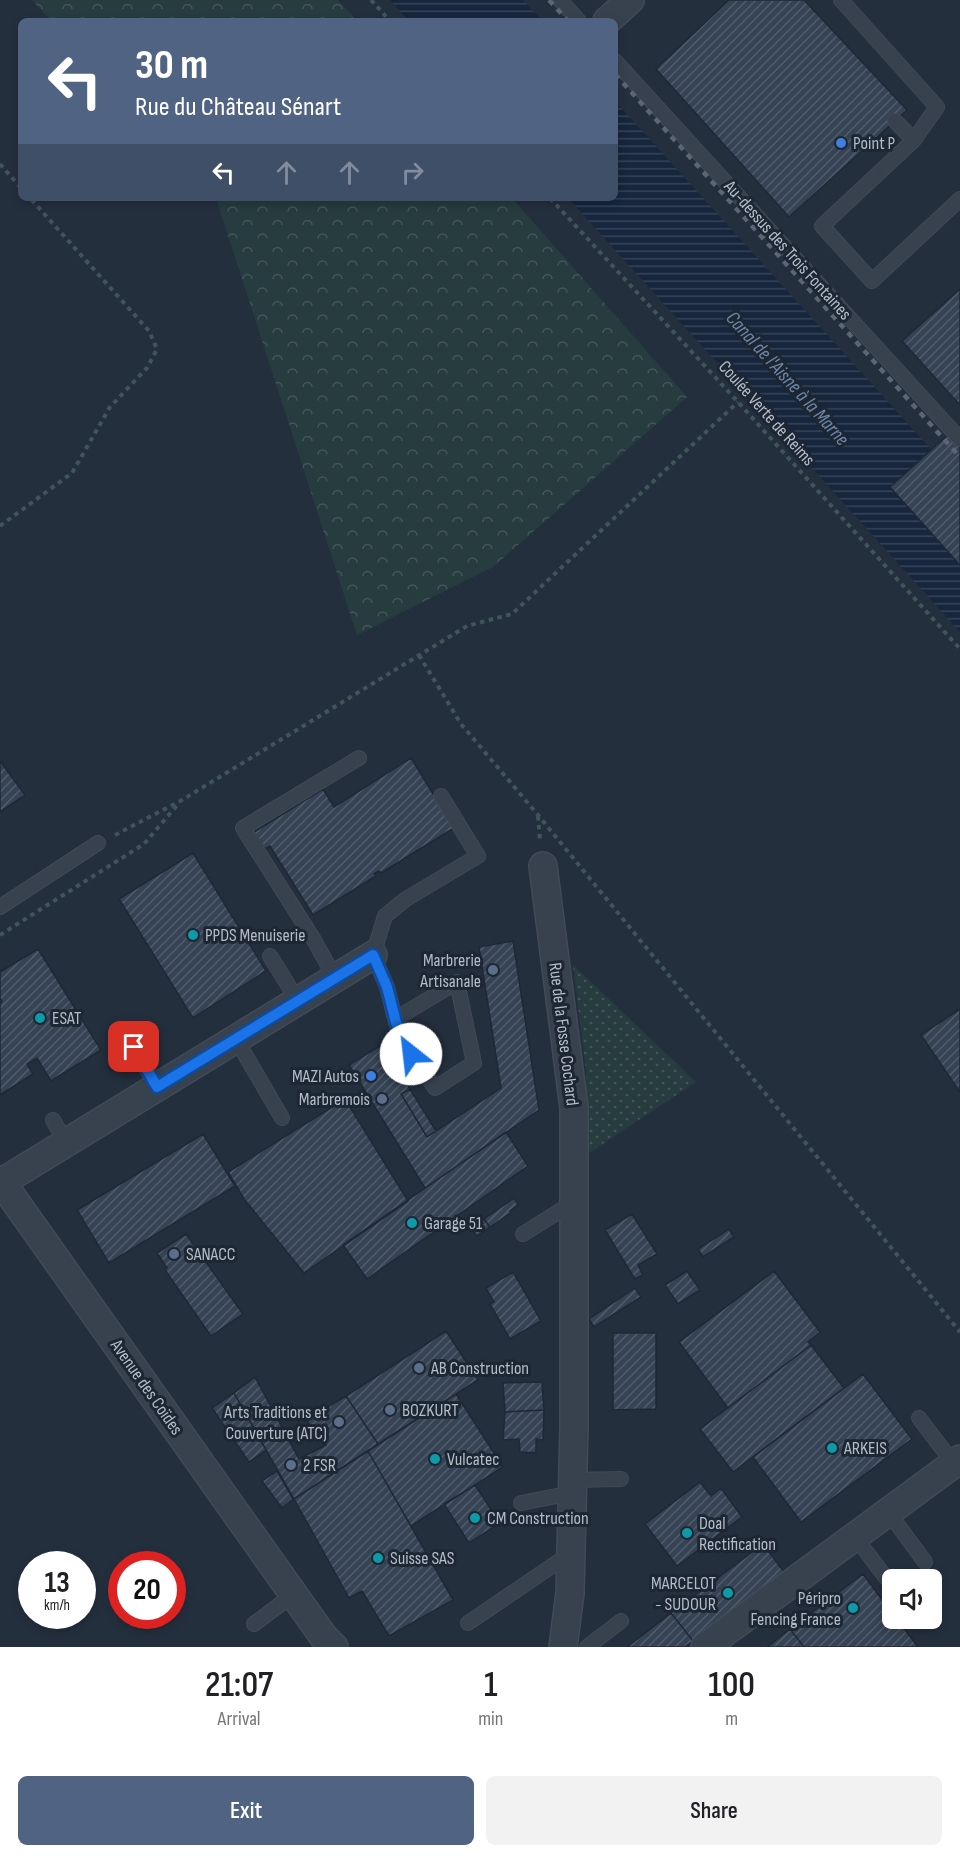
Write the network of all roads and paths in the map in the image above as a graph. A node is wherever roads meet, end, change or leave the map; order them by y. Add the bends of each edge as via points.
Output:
1 (371, 0) edge
2 (560, 0) edge
3 (630, 0) edge
4 (841, 0) edge
5 (387, 18) edge
6 (576, 18) edge
7 (610, 18) edge
8 (618, 64) edge
9 (895, 121) dead end
10 (914, 140) junction
11 (0, 164) edge
12 (18, 185) edge
13 (960, 199) edge
14 (33, 201) edge
15 (553, 201) edge
16 (738, 402) junction
17 (960, 439) edge
18 (0, 526) edge
19 (960, 649) edge
20 (420, 655) junction
21 (359, 758) dead end
22 (441, 796) dead end
23 (182, 800) junction
24 (98, 843) joint
25 (543, 866) dead end
26 (0, 907) edge
27 (0, 935) edge
28 (373, 955) junction
29 (270, 956) dead end
30 (335, 978) junction
31 (298, 1001) junction
32 (395, 1019) junction
33 (236, 1039) junction
34 (134, 1047) dead end
35 (157, 1087) junction
36 (282, 1118) dead end
37 (1, 1181) edge
38 (574, 1202) junction
39 (523, 1234) dead end
40 (960, 1332) edge
41 (919, 1418) dead end
42 (957, 1461) edge
43 (621, 1479) dead end
44 (572, 1487) junction
45 (521, 1503) dead end
46 (889, 1513) junction
47 (855, 1537) junction
48 (571, 1553) junction
49 (925, 1563) dead end
50 (882, 1572) edge
51 (294, 1594) junction
52 (621, 1621) dead end
53 (468, 1623) dead end
54 (254, 1624) dead end
55 (334, 1647) edge
56 (563, 1647) edge
57 (587, 1647) edge
58 (705, 1647) edge

1 - 5 path
2 - 6 lane
3 - 7 street
4 - 10 lane via 937,107
8 - 17 lane, Au-dessus des Trois Fontaines
9 - 10 lane
10 - 13 lane via 822,226 872,281
11 - 12 path
14 - 18 path via 149,331 157,350 147,368 110,407 72,474
15 - 16 path, Coulée Verte de Reims
16 - 19 path, Coulée Verte de Reims
16 - 20 path via 512,614 467,626
20 - 23 path
20 - 40 path via 461,724
21 - 30 lane via 243,828
22 - 28 lane via 478,856 385,916
23 - 24 path
23 - 27 path via 144,844
24 - 26 lane
25 - 38 street, Rue de la Fosse Cochard via 574,1108
28 - 30 street
28 - 32 lane
29 - 31 lane
30 - 31 street
31 - 33 street
32 - 32 lane via 400,1038 435,1088 474,1063 457,982
33 - 35 street
33 - 36 lane
34 - 35 lane
35 - 37 street via 60,1131
37 - 51 street, Avenue des Coïdes
38 - 39 lane
38 - 44 street, Rue de la Fosse Cochard
41 - 42 lane
42 - 46 street
43 - 44 lane
44 - 45 lane
44 - 48 street, Rue de la Fosse Cochard
46 - 47 street
46 - 49 lane
47 - 50 lane
47 - 58 street
48 - 53 lane
48 - 56 street, Rue de la Fosse Cochard
51 - 54 lane
51 - 55 street, Avenue des Coïdes
52 - 57 lane

